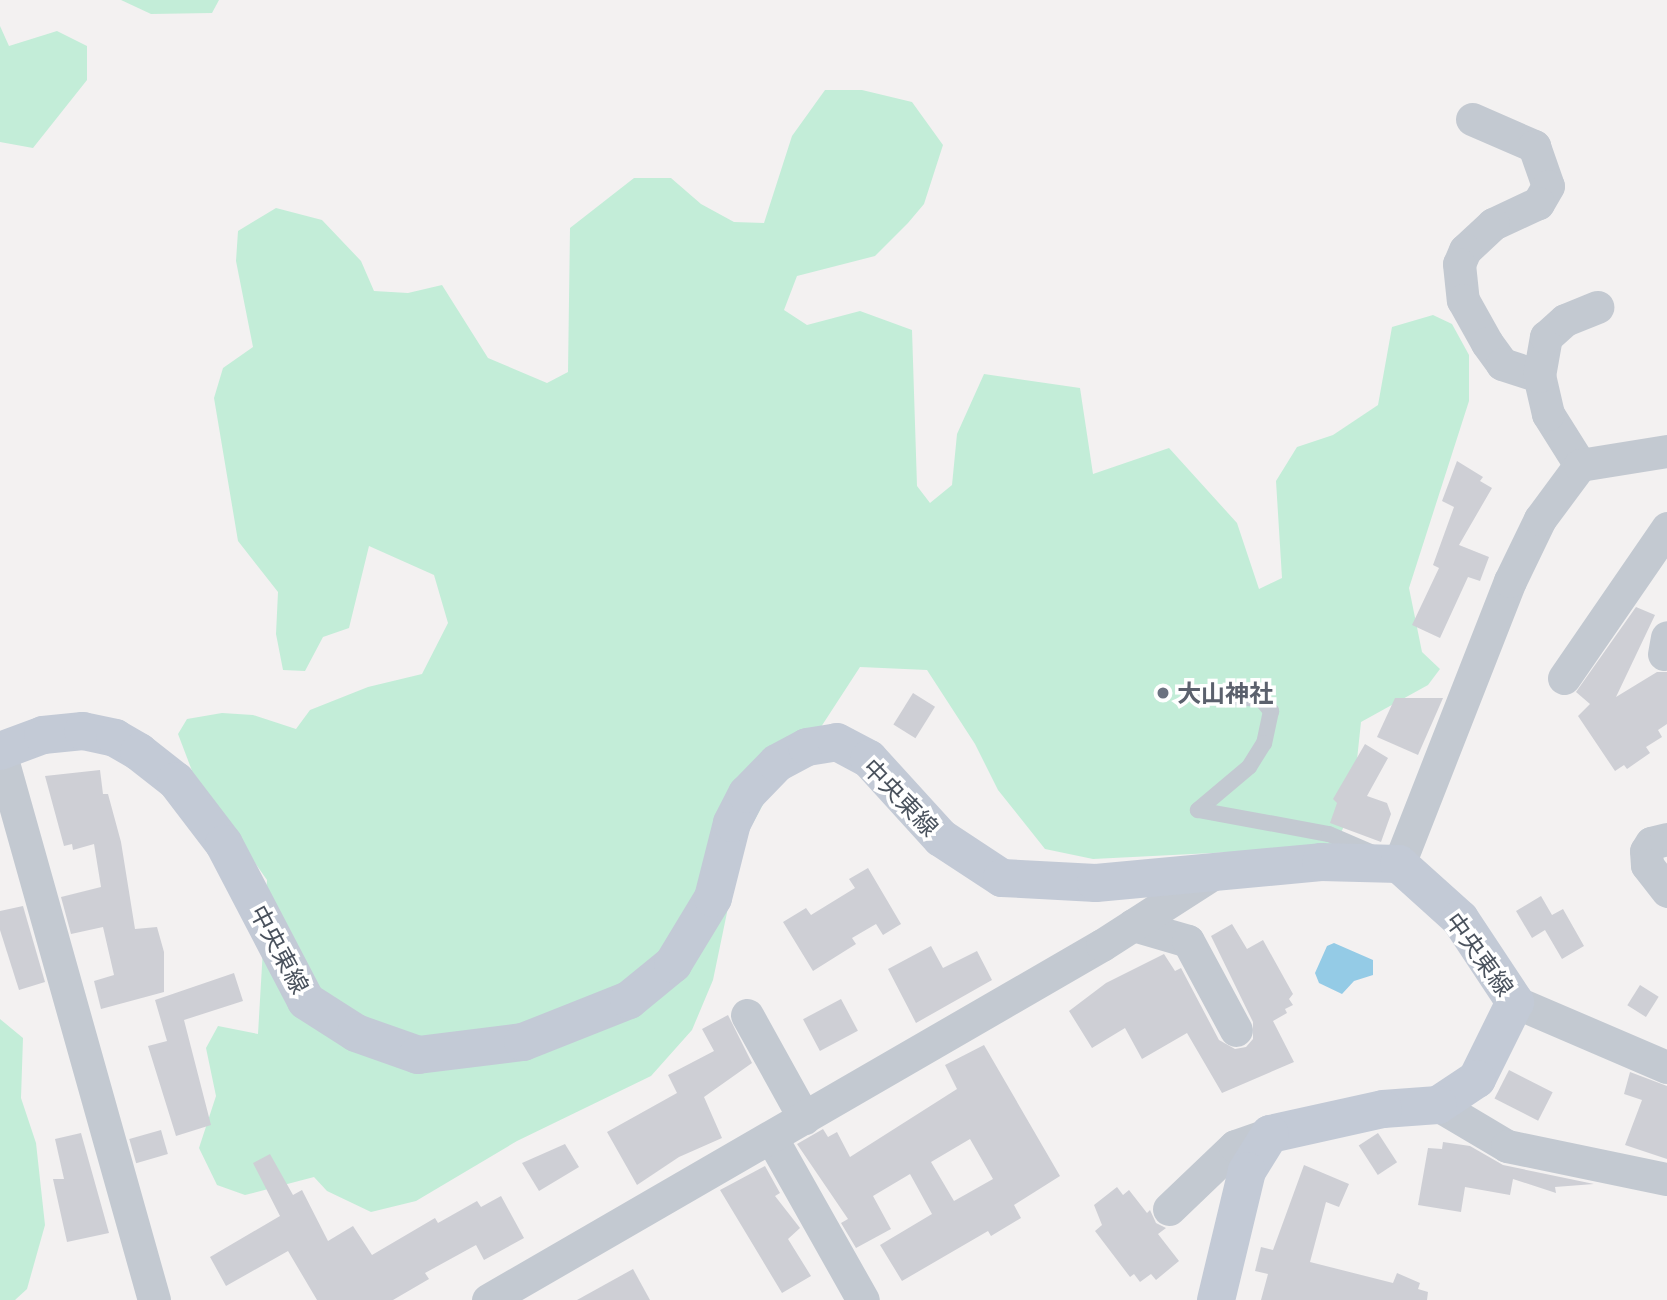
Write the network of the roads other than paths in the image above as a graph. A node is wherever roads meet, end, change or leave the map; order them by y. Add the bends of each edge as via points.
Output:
1 (1472, 119) dead end
2 (1598, 307) dead end
3 (1539, 376) junction
4 (1667, 451) edge
5 (1580, 465) junction
6 (1667, 528) edge
7 (1564, 678) dead end
8 (1202, 695) dead end
9 (0, 752) edge
10 (1667, 839) edge
11 (1391, 864) junction
12 (1217, 871) junction
13 (1667, 891) edge
14 (1133, 925) junction
15 (1515, 1002) junction
16 (747, 1015) dead end
17 (1236, 1030) dead end
18 (1667, 1067) edge
19 (1438, 1105) junction
20 (804, 1118) junction
21 (1270, 1134) junction
22 (771, 1137) junction
23 (1667, 1179) edge
24 (1168, 1209) dead end
25 (154, 1300) edge
26 (488, 1300) edge
27 (863, 1300) edge
28 (1216, 1300) edge

1 - 3 street via 1534,146 1548,186 1538,203 1493,224 1465,250 1459,264 1463,300 1487,343 1503,364
2 - 3 street via 1565,320 1546,337
3 - 5 street via 1548,415
4 - 5 street
5 - 11 street via 1540,519 1510,581
6 - 7 street
8 - 11 lane via 1261,699 1271,712 1264,743 1249,767 1198,810 1329,834 1371,849
9 - 12 main road, 中央東線 via 43,734 83,731 115,738 139,752 176,781 225,844 306,1001 356,1032 418,1055 523,1042 629,1000 673,964 713,898 732,823 747,794 777,763 807,747 836,742 869,759 940,838 1002,877 1096,883
9 - 25 street
10 - 13 street via 1651,843 1646,851 1647,865
11 - 12 main road, 中央東線 via 1321,862
11 - 15 main road, 中央東線 via 1460,919
12 - 14 street
14 - 17 street via 1188,941
14 - 20 street
15 - 18 street
15 - 19 main road, 中央東線 via 1477,1079
16 - 20 street
19 - 21 main road, 中央東線 via 1383,1109
19 - 23 street via 1507,1146
20 - 22 street
21 - 24 street via 1235,1146
21 - 28 main road via 1247,1171
22 - 26 street
22 - 27 street

